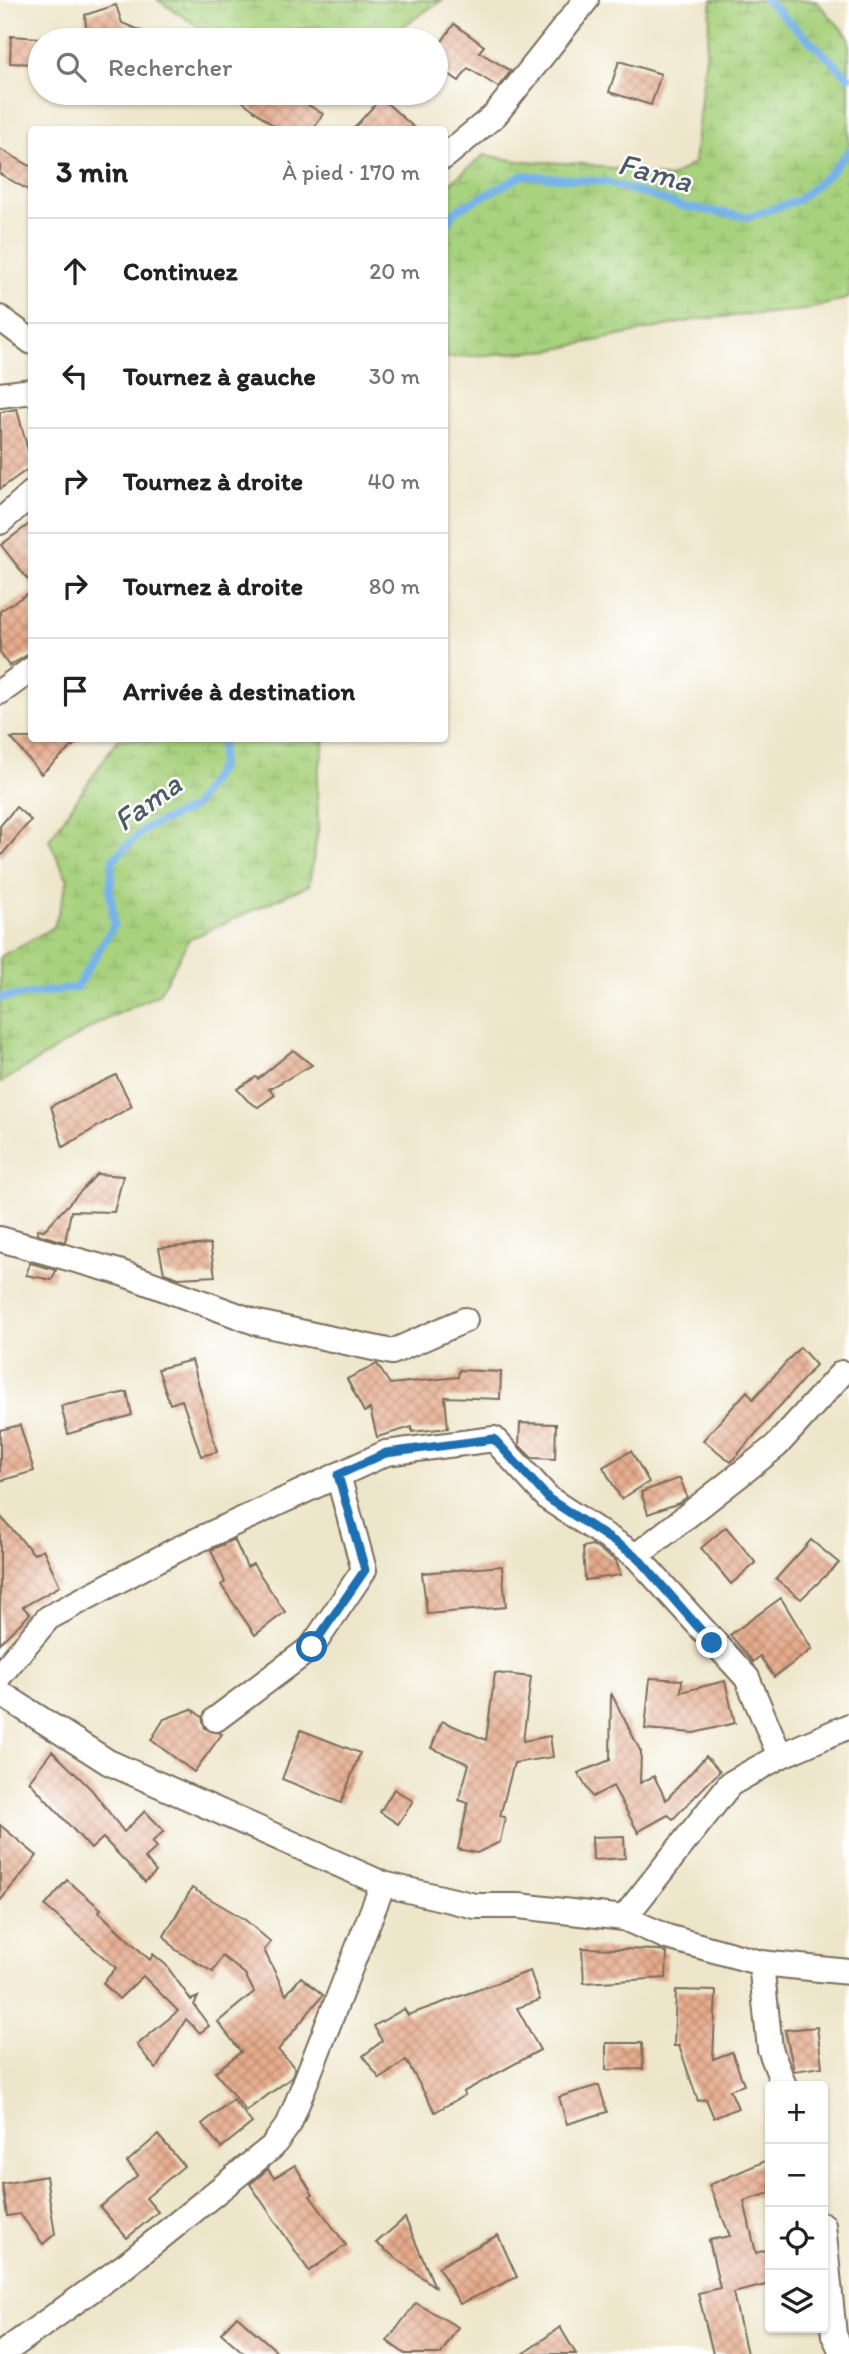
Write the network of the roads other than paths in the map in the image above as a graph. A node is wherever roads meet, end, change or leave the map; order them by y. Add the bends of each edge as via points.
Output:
1 (586, 0) edge
2 (448, 154) edge
3 (0, 318) edge
4 (28, 339) edge
5 (28, 392) edge
6 (0, 396) edge
7 (28, 497) edge
8 (0, 522) edge
9 (28, 672) edge
10 (0, 692) edge
11 (0, 1239) edge
12 (465, 1320) dead end
13 (842, 1373) dead end
14 (338, 1475) junction
15 (636, 1556) junction
16 (0, 1675) edge
17 (0, 1693) edge
18 (216, 1719) dead end
19 (849, 1727) edge
20 (780, 1756) junction
21 (383, 1884) junction
22 (624, 1918) junction
23 (761, 1963) junction
24 (849, 1972) edge
25 (782, 2081) edge
26 (828, 2270) edge
27 (3, 2353) edge
28 (843, 2354) edge

1 - 2 street via 495,116
3 - 4 street
5 - 6 street
7 - 8 street
9 - 10 street
11 - 12 street via 119,1272 258,1323 392,1352
13 - 15 street via 776,1446
14 - 15 street via 386,1453 494,1439 549,1499
14 - 16 street via 174,1551 48,1618
14 - 18 street via 365,1570 312,1647
15 - 20 street via 747,1678
17 - 21 street via 108,1762
19 - 20 street
20 - 22 street via 730,1784
21 - 22 street via 475,1906 519,1906
21 - 27 street via 289,2124 272,2147 126,2265
22 - 23 street via 667,1937
23 - 24 street
23 - 25 street via 771,2049
26 - 28 street via 834,2335

